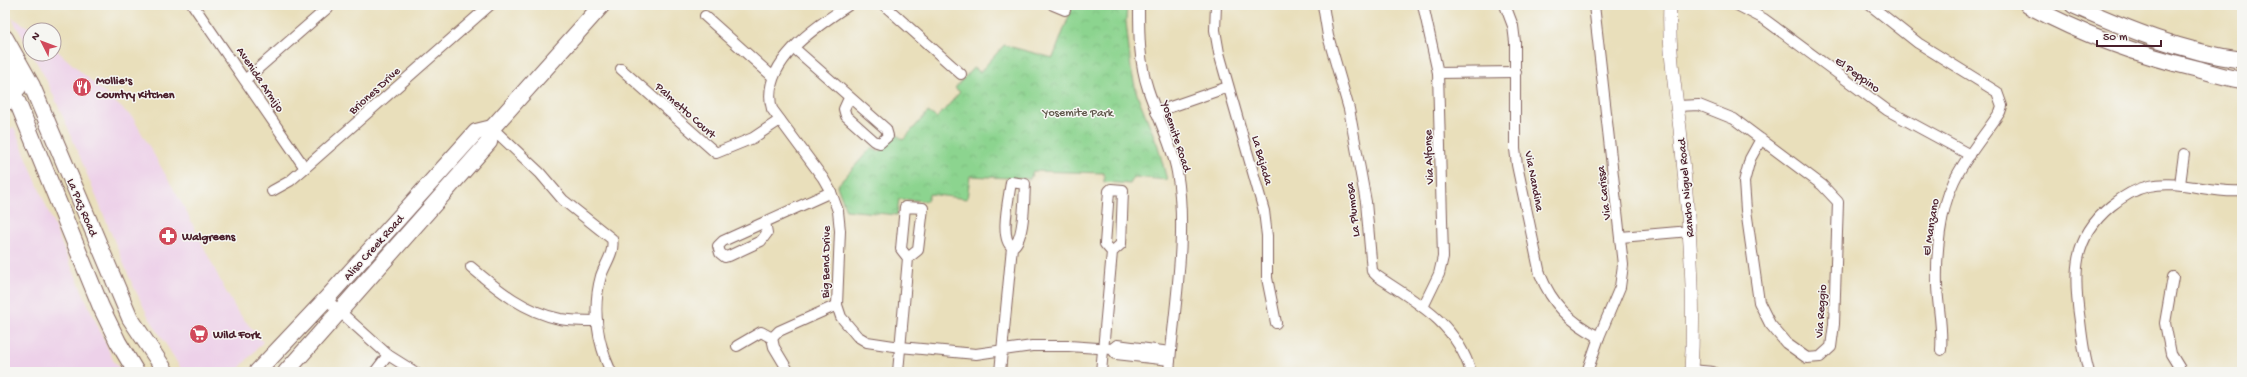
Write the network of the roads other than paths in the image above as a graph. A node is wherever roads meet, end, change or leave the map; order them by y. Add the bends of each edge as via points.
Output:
1 (193, 5) edge
2 (331, 5) edge
3 (490, 5) edge
4 (602, 5) edge
5 (884, 5) edge
6 (1054, 5) edge
7 (1139, 5) edge
8 (1216, 5) edge
9 (1323, 5) edge
10 (1423, 5) edge
11 (1505, 5) edge
12 (1594, 5) edge
13 (1670, 5) edge
14 (1737, 5) edge
15 (1870, 5) edge
16 (2028, 5) edge
17 (2073, 5) edge
18 (845, 6) edge
19 (1065, 10) dead end
20 (705, 16) dead end
21 (5, 38) edge
22 (794, 48) junction
23 (5, 60) edge
24 (2242, 60) edge
25 (621, 69) dead end
26 (1516, 72) junction
27 (1438, 73) junction
28 (961, 74) dead end
29 (772, 76) junction
30 (5, 78) edge
31 (246, 79) junction
32 (2242, 80) edge
33 (1228, 87) junction
34 (848, 98) junction
35 (11, 104) edge
36 (1677, 106) junction
37 (1156, 112) junction
38 (780, 120) junction
39 (492, 128) junction
40 (1761, 139) junction
41 (2184, 154) dead end
42 (1970, 155) junction
43 (66, 167) junction
44 (306, 168) junction
45 (45, 170) junction
46 (2180, 184) junction
47 (272, 191) dead end
48 (2242, 191) edge
49 (831, 192) junction
50 (765, 222) junction
51 (1690, 231) junction
52 (94, 232) junction
53 (1621, 237) junction
54 (74, 240) junction
55 (1012, 247) junction
56 (1112, 252) junction
57 (908, 258) junction
58 (471, 267) dead end
59 (2172, 277) dead end
60 (326, 299) junction
61 (837, 305) junction
62 (1424, 307) junction
63 (340, 312) junction
64 (130, 318) junction
65 (597, 321) junction
66 (1276, 323) dead end
67 (1599, 337) junction
68 (772, 338) junction
69 (737, 346) dead end
70 (900, 348) junction
71 (1108, 349) junction
72 (1002, 350) junction
73 (1941, 350) dead end
74 (388, 355) junction
75 (1170, 356) junction
76 (1691, 371) edge
77 (136, 372) edge
78 (166, 372) edge
79 (257, 372) edge
80 (286, 372) edge
81 (375, 372) edge
82 (415, 372) edge
83 (611, 372) edge
84 (788, 372) edge
85 (898, 372) edge
86 (1000, 372) edge
87 (1101, 372) edge
88 (1169, 372) edge
89 (1471, 372) edge
90 (1587, 372) edge
91 (1713, 372) edge
92 (2089, 372) edge
93 (2182, 372) edge

1 - 31 street, Avenida Armijo
2 - 31 street
3 - 44 street, Briones Drive
4 - 39 main road, Aliso Creek Road
5 - 28 street
6 - 19 street
7 - 37 street, Yosemite Road via 1141,59
8 - 33 street, La Bajada via 1215,30
9 - 62 street, La Plumosa via 1328,36 1348,109 1366,202 1372,271
10 - 27 street, Via Alfonse
11 - 26 street, Via Nandina via 1514,31
12 - 53 street, Via Carissa
13 - 36 street, Rancho Niguel Road via 1669,25
14 - 42 street, El Peppino via 1764,19 1887,110
15 - 42 street, El Manzano via 1918,43 1994,90 2001,99 2000,112
16 - 32 main road via 2133,51
17 - 24 main road via 2136,32 2181,46
18 - 22 street via 818,24
20 - 29 street
21 - 43 main road, La Paz Road via 32,86
22 - 29 street
22 - 34 street
23 - 35 main road via 17,83
25 - 38 street, Palmetto Court via 716,153 753,138
26 - 27 street
26 - 67 street, Via Nandina via 1515,149 1540,274 1547,290 1568,318
27 - 62 street, Via Alfonse via 1443,257 1439,274
29 - 38 street, Big Bend Drive via 769,98 772,109
30 - 35 main road, La Paz Road
31 - 44 street, Avenida Armijo
33 - 37 street
33 - 66 street, La Bajada via 1264,211 1267,278
34 - 34 street via 854,100 886,128 888,136 884,140 880,143 874,141 846,116 844,109
35 - 43 main road via 24,102 31,109 53,156
35 - 45 main road, La Paz Road
36 - 40 street, Via Reggio via 1699,105 1726,114
36 - 51 street, Rancho Niguel Road
37 - 75 street, Yosemite Road via 1177,171 1181,201 1181,233
38 - 49 street, Big Bend Drive
39 - 60 main road, Aliso Creek Road via 476,132
39 - 63 main road, Aliso Creek Road via 489,142
39 - 65 street via 540,173 563,200 612,239 614,244 596,299
40 - 40 street, Via Reggio via 1822,185 1838,202 1834,324 1831,347 1820,357 1807,358 1786,343 1770,324 1759,302 1744,182 1750,159
41 - 46 street
42 - 73 street, El Manzano via 1954,181 1946,201 1937,258
43 - 52 main road, La Paz Road
44 - 47 street, Briones Drive
45 - 52 main road via 59,179 78,220
45 - 54 main road, La Paz Road
46 - 48 street via 2227,192
46 - 92 street via 2149,186 2131,192 2101,214 2085,238 2077,257 2075,290 2085,361
49 - 50 street
49 - 61 street, Big Bend Drive via 838,211 840,232
50 - 50 street via 767,233 761,241 729,256 725,257 720,253 718,246 723,241
51 - 53 street
51 - 76 street, Rancho Niguel Road
52 - 64 main road, La Paz Road
53 - 67 street, Via Carissa via 1620,287
54 - 64 main road via 92,253 116,310
54 - 77 main road, La Paz Road via 101,307
55 - 55 street via 1005,236 1011,182 1025,184 1021,237
55 - 72 street
56 - 56 street via 1105,244 1111,189 1123,190 1121,244
56 - 71 street
57 - 57 street via 901,249 905,207 923,208 918,250
57 - 70 street
58 - 65 street via 506,296 536,313 561,319
59 - 93 street via 2165,323 2171,354
60 - 63 street
60 - 79 main road, Aliso Creek Road
61 - 68 street via 779,331
61 - 70 street, Big Bend Drive via 841,316 857,336 867,342
62 - 89 street, La Plumosa via 1450,330 1467,359
63 - 74 street
63 - 80 main road, Aliso Creek Road
64 - 78 main road, La Paz Road
65 - 83 street via 600,342
67 - 90 street, Via Carissa
68 - 69 street via 761,332
68 - 84 street via 774,347
70 - 72 street, Big Bend Drive via 976,354
70 - 85 street
71 - 72 street, Big Bend Drive via 1032,346
71 - 75 street, Big Bend Drive via 1116,354
71 - 87 street
72 - 86 street
74 - 81 street
74 - 82 street
75 - 88 street, Yosemite Road
76 - 91 street

